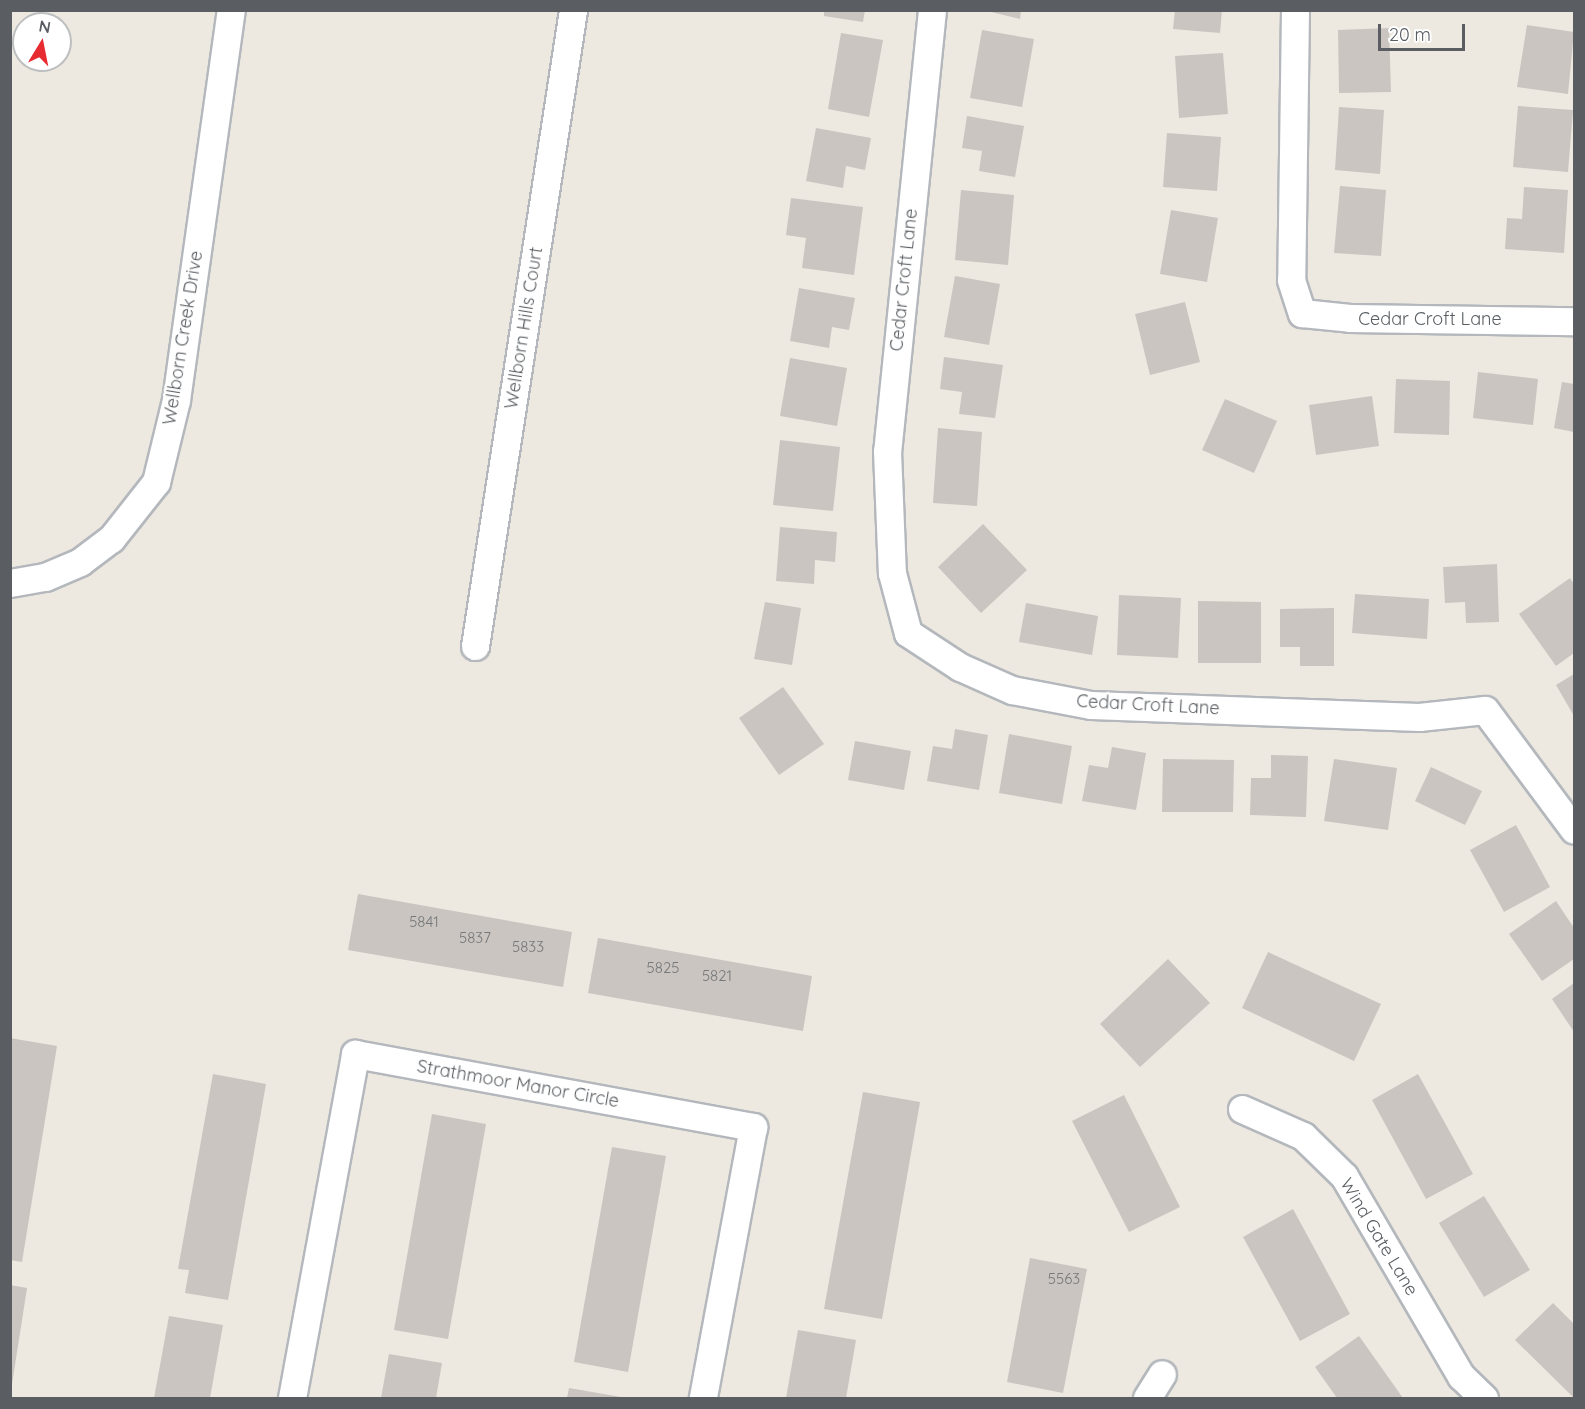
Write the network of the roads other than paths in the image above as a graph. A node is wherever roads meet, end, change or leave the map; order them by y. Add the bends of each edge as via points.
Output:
1 (231, 10) edge
2 (573, 10) edge
3 (932, 10) edge
4 (1295, 10) edge
5 (1575, 321) edge
6 (10, 584) edge
7 (475, 646) dead end
8 (1575, 830) edge
9 (1242, 1109) dead end
10 (1162, 1374) dead end
11 (292, 1398) edge
12 (703, 1398) edge
13 (1147, 1398) edge
14 (1485, 1398) edge

1 - 6 street, Wellborn Creek Drive via 176,400 156,482 111,539 80,562 45,577
2 - 7 street, Wellborn Hills Court
3 - 8 street, Cedar Croft Lane via 887,452 892,573 908,633 960,667 1012,690 1091,705 1419,717 1485,710
4 - 5 street, Cedar Croft Lane via 1291,280 1302,313 1350,318
9 - 14 street, Wind Gate Lane via 1303,1136 1344,1176 1461,1376
10 - 13 street
11 - 12 street, Strathmoor Manor Circle via 355,1054 753,1127

